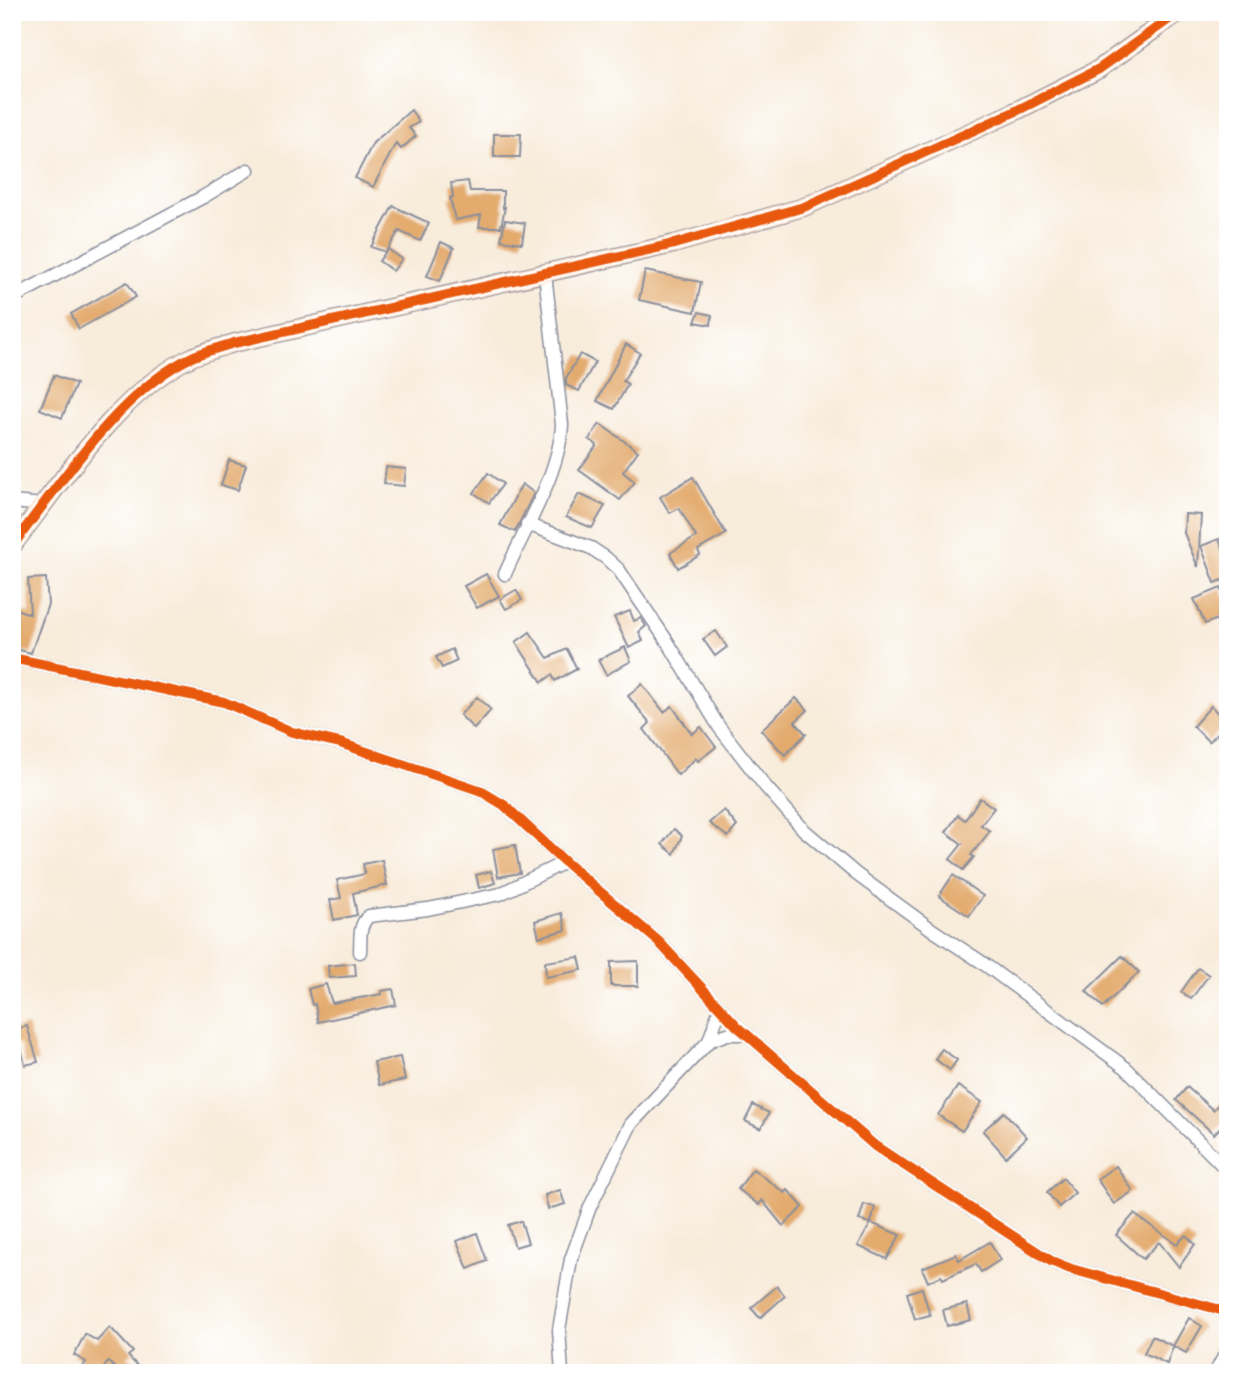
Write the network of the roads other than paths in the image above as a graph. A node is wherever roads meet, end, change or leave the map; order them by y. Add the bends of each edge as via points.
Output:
1 (1179, 12) edge
2 (248, 170) dead end
3 (545, 274) junction
4 (12, 298) edge
5 (12, 502) edge
6 (43, 505) junction
7 (527, 524) junction
8 (12, 546) edge
9 (505, 573) dead end
10 (12, 658) edge
11 (565, 862) junction
12 (360, 952) dead end
13 (720, 1008) junction
14 (746, 1034) junction
15 (709, 1041) junction
16 (1228, 1171) edge
17 (1228, 1312) edge
18 (1228, 1349) edge
19 (562, 1373) edge
20 (1215, 1373) edge

1 - 3 street via 1099,69 804,207
2 - 4 street
3 - 6 street via 234,342 192,357 155,380 116,416
3 - 7 street via 561,443
5 - 6 street
6 - 8 street
7 - 9 street
7 - 16 street via 591,548 619,570 719,727 804,830 856,874 1126,1069
10 - 11 street via 224,702 292,732 340,743 479,790 504,805
11 - 12 street via 500,894 369,916 361,929
11 - 13 street via 658,941
13 - 14 street
13 - 15 street
14 - 15 street via 727,1034
14 - 17 street via 875,1146 1051,1261
15 - 19 street via 631,1124 590,1207 571,1259 561,1318
18 - 20 street

